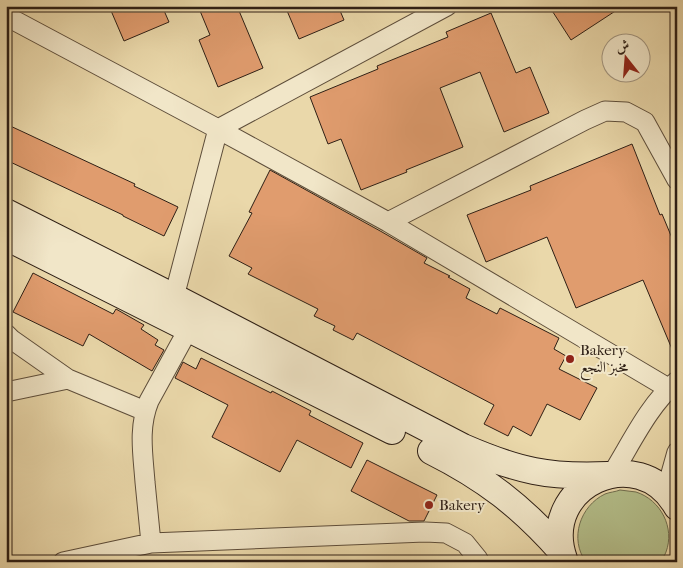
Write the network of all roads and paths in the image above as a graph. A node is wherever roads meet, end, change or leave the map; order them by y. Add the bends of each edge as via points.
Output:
1 (447, 6) edge
2 (6, 16) edge
3 (218, 129) junction
4 (677, 180) edge
5 (6, 212) edge
6 (388, 222) junction
7 (8, 243) edge
8 (174, 297) junction
9 (189, 328) junction
10 (6, 334) edge
11 (68, 379) junction
12 (673, 384) edge
13 (6, 392) edge
14 (145, 411) junction
15 (677, 452) edge
16 (610, 475) junction
17 (672, 501) edge
18 (151, 543) junction
19 (563, 556) edge
20 (63, 562) edge
21 (478, 562) edge

1 - 3 street
2 - 3 street
3 - 6 street
3 - 8 street
4 - 6 street via 645,122 626,112 605,111
5 - 8 main road
6 - 12 street
7 - 9 main road
8 - 16 main road via 486,457 534,471
9 - 14 street
9 - 19 main road via 473,473 529,516
10 - 11 street
11 - 13 street
11 - 14 street
12 - 16 street via 658,400
14 - 18 street via 142,445
15 - 17 street via 670,477
16 - 17 main road via 625,473 649,480
16 - 19 main road via 585,485 568,503 560,526
18 - 20 street
18 - 21 street via 446,533 465,543

